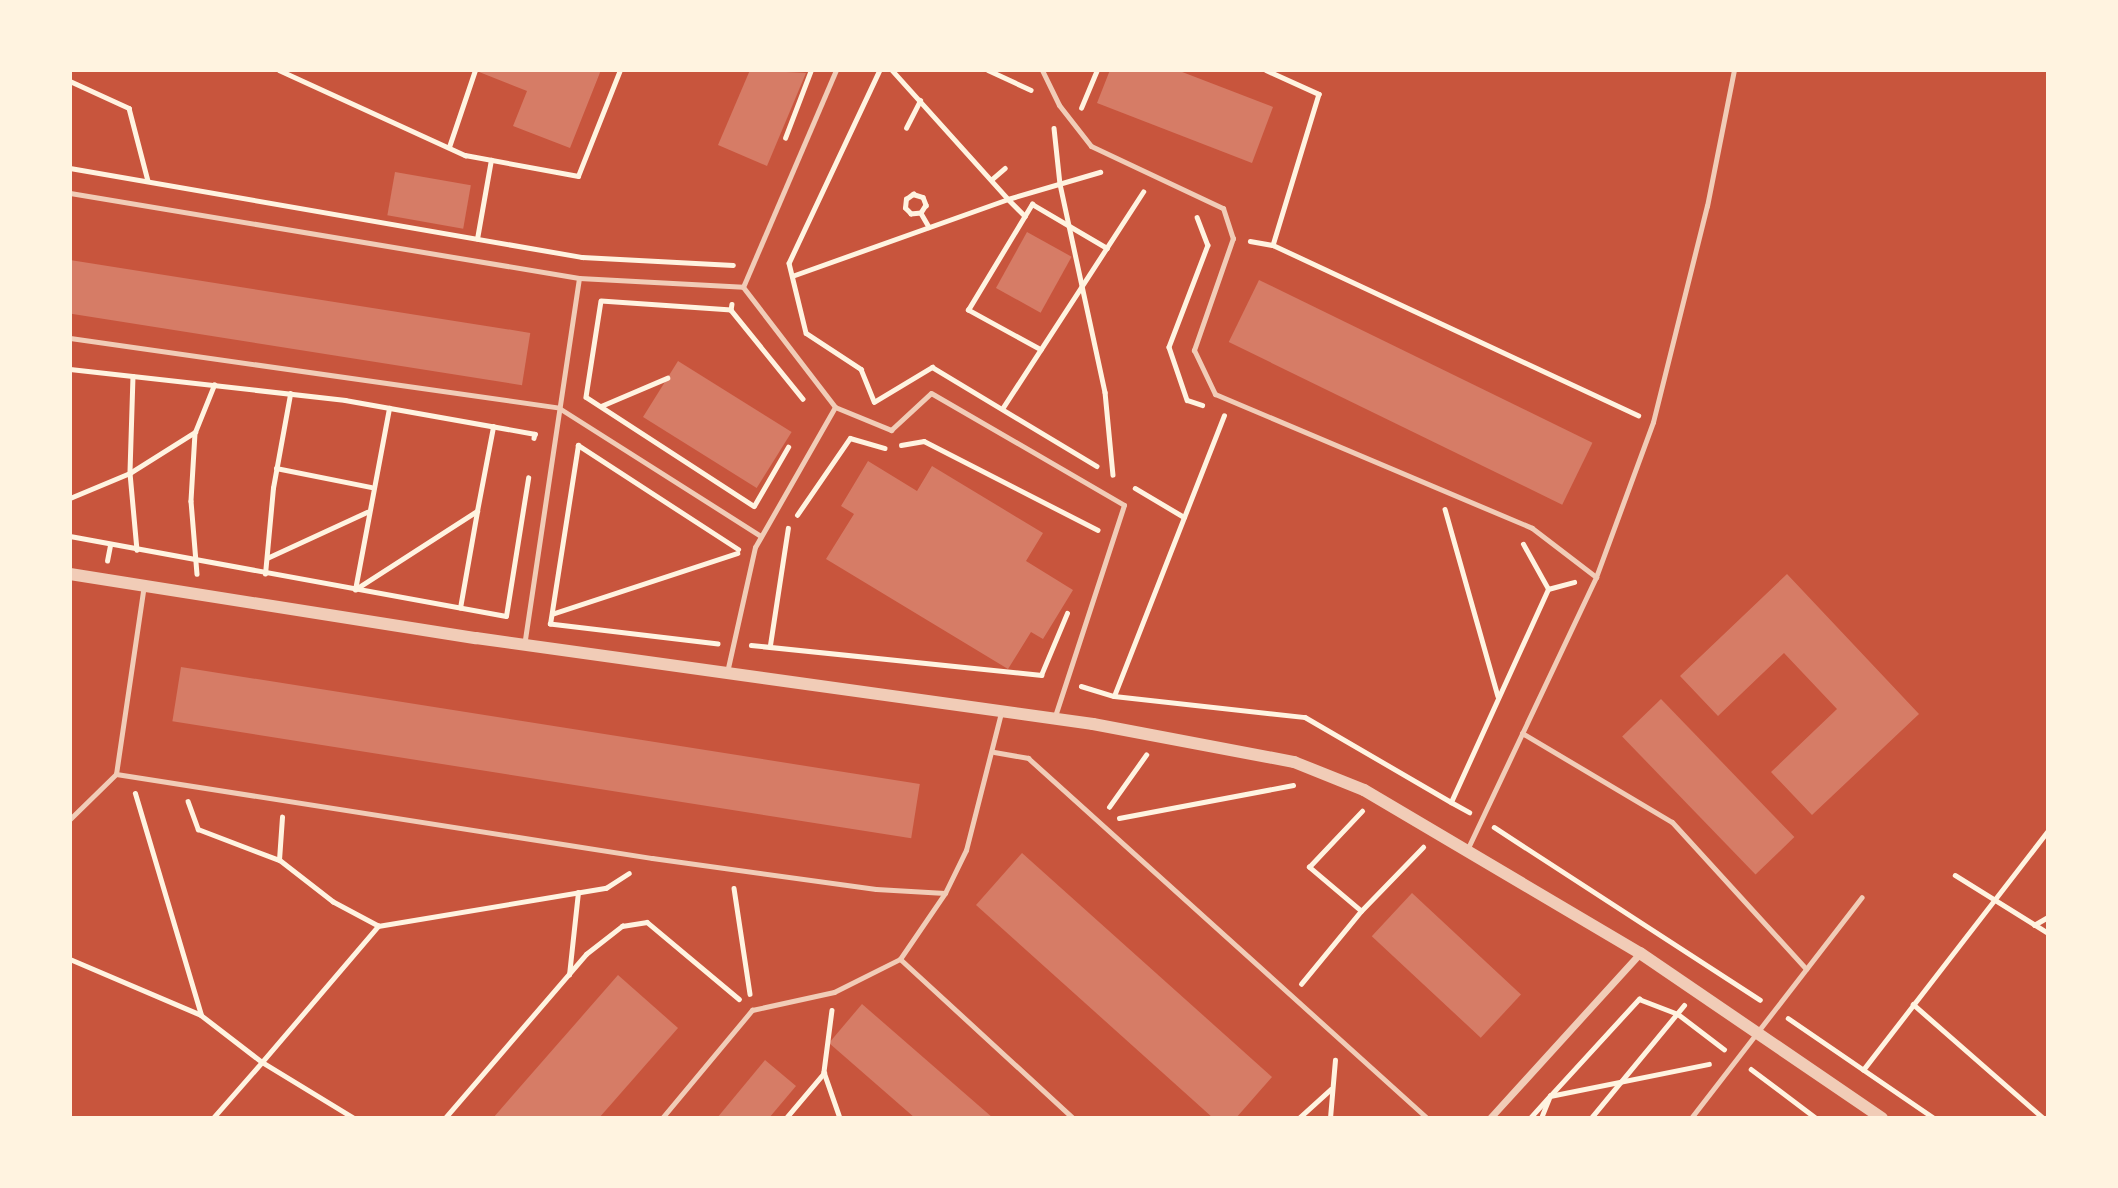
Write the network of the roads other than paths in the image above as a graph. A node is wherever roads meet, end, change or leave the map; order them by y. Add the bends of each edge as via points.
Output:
1 (836, 70) edge
2 (1042, 70) edge
3 (1734, 70) edge
4 (70, 193) edge
5 (579, 278) junction
6 (743, 286) junction
7 (70, 338) edge
8 (835, 407) junction
9 (559, 408) junction
10 (761, 536) junction
11 (70, 574) edge
12 (1596, 577) junction
13 (144, 585) junction
14 (524, 643) junction
15 (726, 674) junction
16 (1001, 712) junction
17 (1054, 719) junction
18 (1522, 733) junction
19 (994, 752) junction
20 (116, 774) junction
21 (70, 819) edge
22 (1467, 849) junction
23 (946, 893) junction
24 (1862, 897) dead end
25 (1640, 953) junction
26 (900, 959) junction
27 (1806, 969) junction
28 (1757, 1032) junction
29 (662, 1118) edge
30 (1073, 1118) edge
31 (1427, 1118) edge
32 (1490, 1118) edge
33 (1690, 1118) edge
34 (1882, 1118) edge

1 - 6 lane
2 - 12 lane via 1091,146 1223,208 1233,238 1194,350 1215,394 1532,528
3 - 12 lane via 1707,206 1653,422
4 - 5 lane
5 - 6 lane
5 - 9 lane
6 - 8 lane
7 - 9 lane
8 - 10 lane
8 - 17 lane via 891,430 931,393 1124,505
9 - 10 lane
9 - 14 lane
10 - 15 lane
11 - 13 street
12 - 18 lane
13 - 14 street
13 - 20 lane
14 - 15 street
15 - 16 street
16 - 17 street
16 - 19 lane
17 - 22 street via 1294,762 1333,775
18 - 22 lane
18 - 27 lane via 1672,822
19 - 23 lane via 966,850
19 - 31 lane via 1028,758
20 - 21 lane
20 - 23 lane via 652,858 876,889
22 - 25 street
23 - 26 lane
24 - 27 lane
25 - 28 street
25 - 32 street
26 - 29 lane via 834,992 752,1010
26 - 30 lane
27 - 28 lane
28 - 33 lane
28 - 34 street

